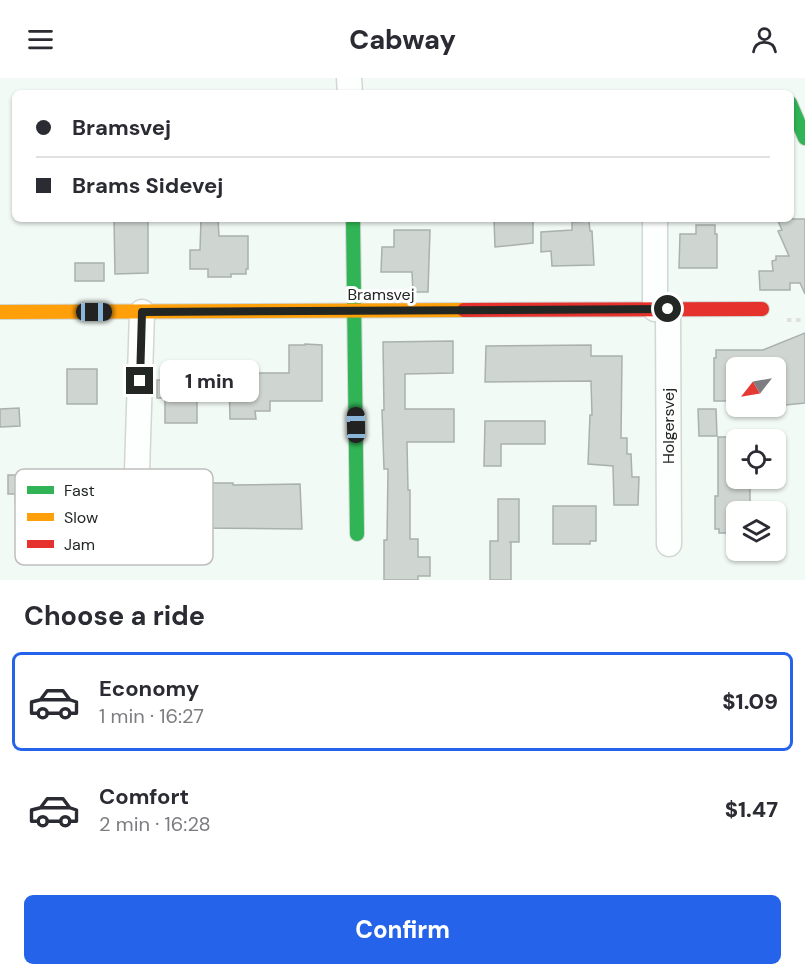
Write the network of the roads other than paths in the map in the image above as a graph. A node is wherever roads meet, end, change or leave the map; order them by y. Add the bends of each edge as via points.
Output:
1 (794, 112) edge
2 (805, 138) edge
3 (353, 222) edge
4 (655, 222) edge
5 (661, 309) junction
6 (762, 309) dead end
7 (355, 311) junction
8 (0, 312) edge
9 (142, 312) junction
10 (137, 469) edge
11 (357, 534) dead end
12 (669, 544) dead end

1 - 2 street
3 - 7 street
4 - 5 street, Holgersvej
5 - 6 street, Bramsvej
5 - 7 street, Bramsvej
5 - 12 street, Holgersvej
7 - 9 street, Bramsvej
7 - 11 street
8 - 9 street, Bramsvej
9 - 10 street

